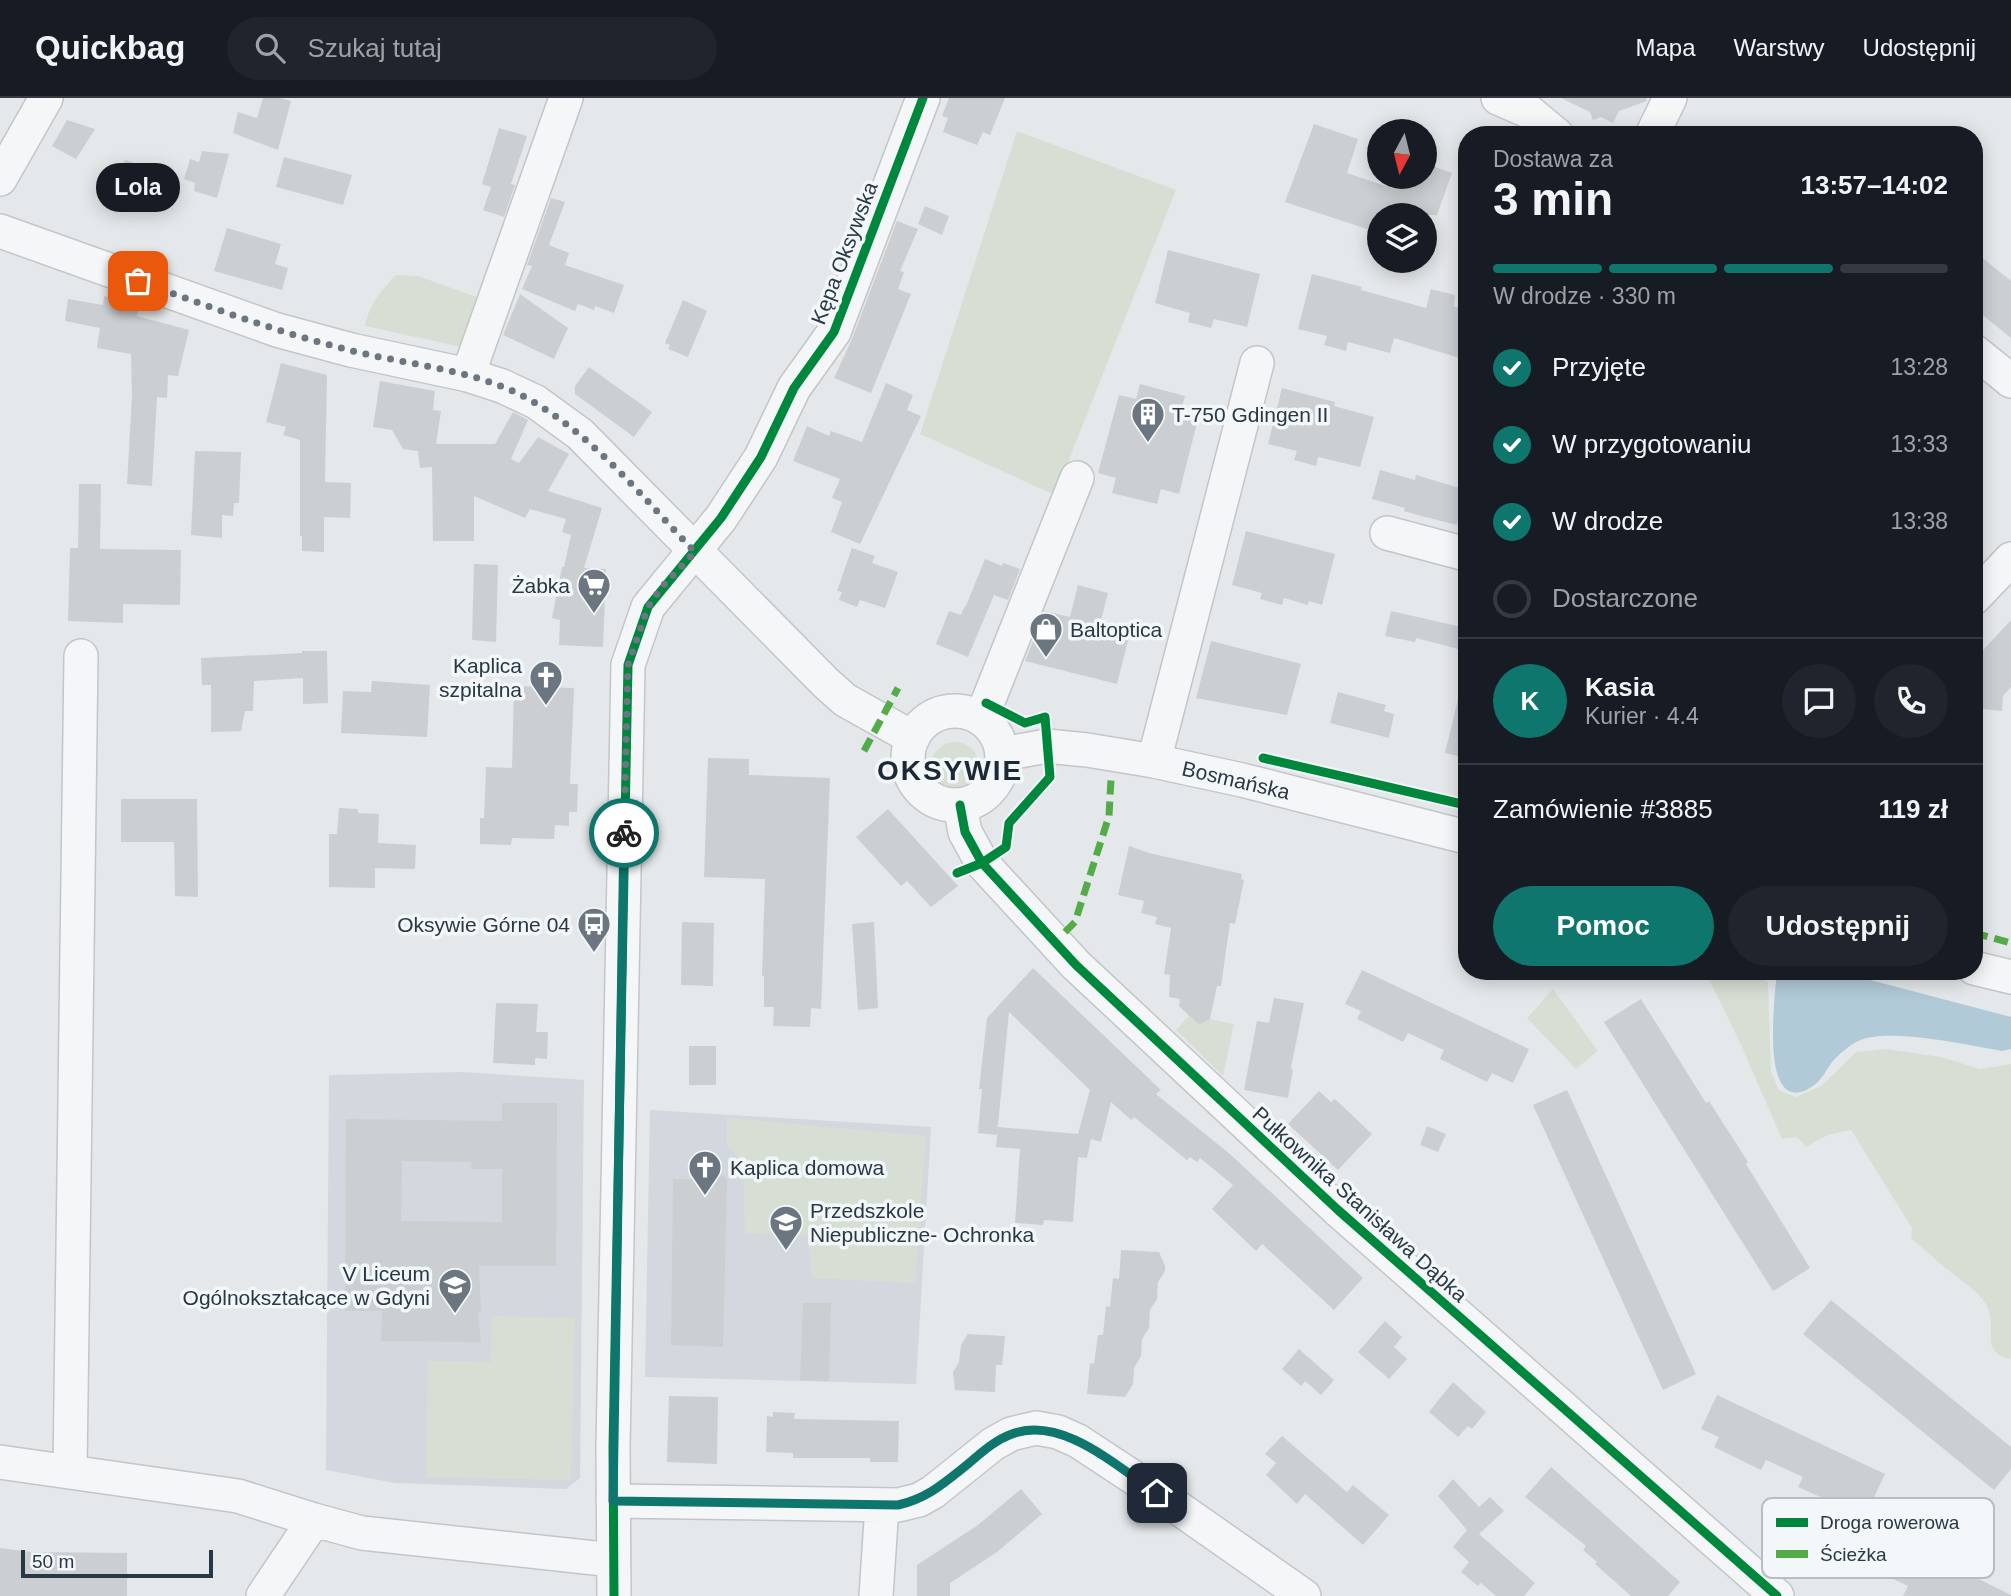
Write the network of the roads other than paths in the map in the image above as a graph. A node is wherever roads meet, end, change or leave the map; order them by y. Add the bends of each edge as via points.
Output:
1 (46, 98) edge
2 (566, 98) edge
3 (1498, 98) edge
4 (1670, 98) edge
5 (919, 99) edge
6 (1546, 126) edge
7 (1656, 126) edge
8 (0, 179) edge
9 (0, 232) edge
10 (1983, 358) edge
11 (1257, 363) dead end
12 (468, 375) junction
13 (2011, 381) edge
14 (1077, 478) dead end
15 (1387, 533) dead end
16 (695, 552) junction
17 (1458, 552) edge
18 (2011, 559) edge
19 (1983, 589) edge
20 (81, 656) dead end
21 (981, 719) junction
22 (913, 738) junction
23 (1003, 754) junction
24 (1154, 761) junction
25 (960, 805) junction
26 (1458, 835) edge
27 (1983, 970) edge
28 (2011, 977) edge
29 (0, 1462) edge
30 (70, 1471) junction
31 (613, 1501) junction
32 (882, 1506) junction
33 (314, 1520) junction
34 (613, 1560) junction
35 (1301, 1595) edge
36 (263, 1596) edge
37 (614, 1596) edge
38 (876, 1596) edge
39 (1777, 1596) edge

1 - 8 street
2 - 12 street
3 - 6 street via 1528,111
4 - 7 street
5 - 16 street, Kępa Oksywska via 834,332 794,388 761,457
9 - 12 street via 277,330
10 - 13 street
11 - 24 street
12 - 16 street via 536,402 580,434
14 - 21 street
15 - 17 street
16 - 22 street via 835,692
16 - 31 street, Kępa Oksywska via 648,607 628,665
18 - 19 street
20 - 30 street
21 - 22 street via 955,710 938,714 923,723
21 - 23 street via 988,723
22 - 25 street via 909,766 921,791 932,800
23 - 24 street, Bosmańska via 1047,746
23 - 25 street via 1001,773 992,789 978,800
24 - 26 street, Bosmańska
25 - 39 street, Pułkownika Stanisława Dąbka via 965,832 982,863 1076,965 1338,1210
27 - 28 street
29 - 30 street
30 - 33 street via 238,1496
31 - 32 street
31 - 34 street, Kępa Oksywska
32 - 35 street via 919,1500 1012,1434 1035,1428 1058,1432 1157,1493
32 - 38 street
33 - 34 street via 362,1532
33 - 36 street
34 - 37 street, Kępa Oksywska

